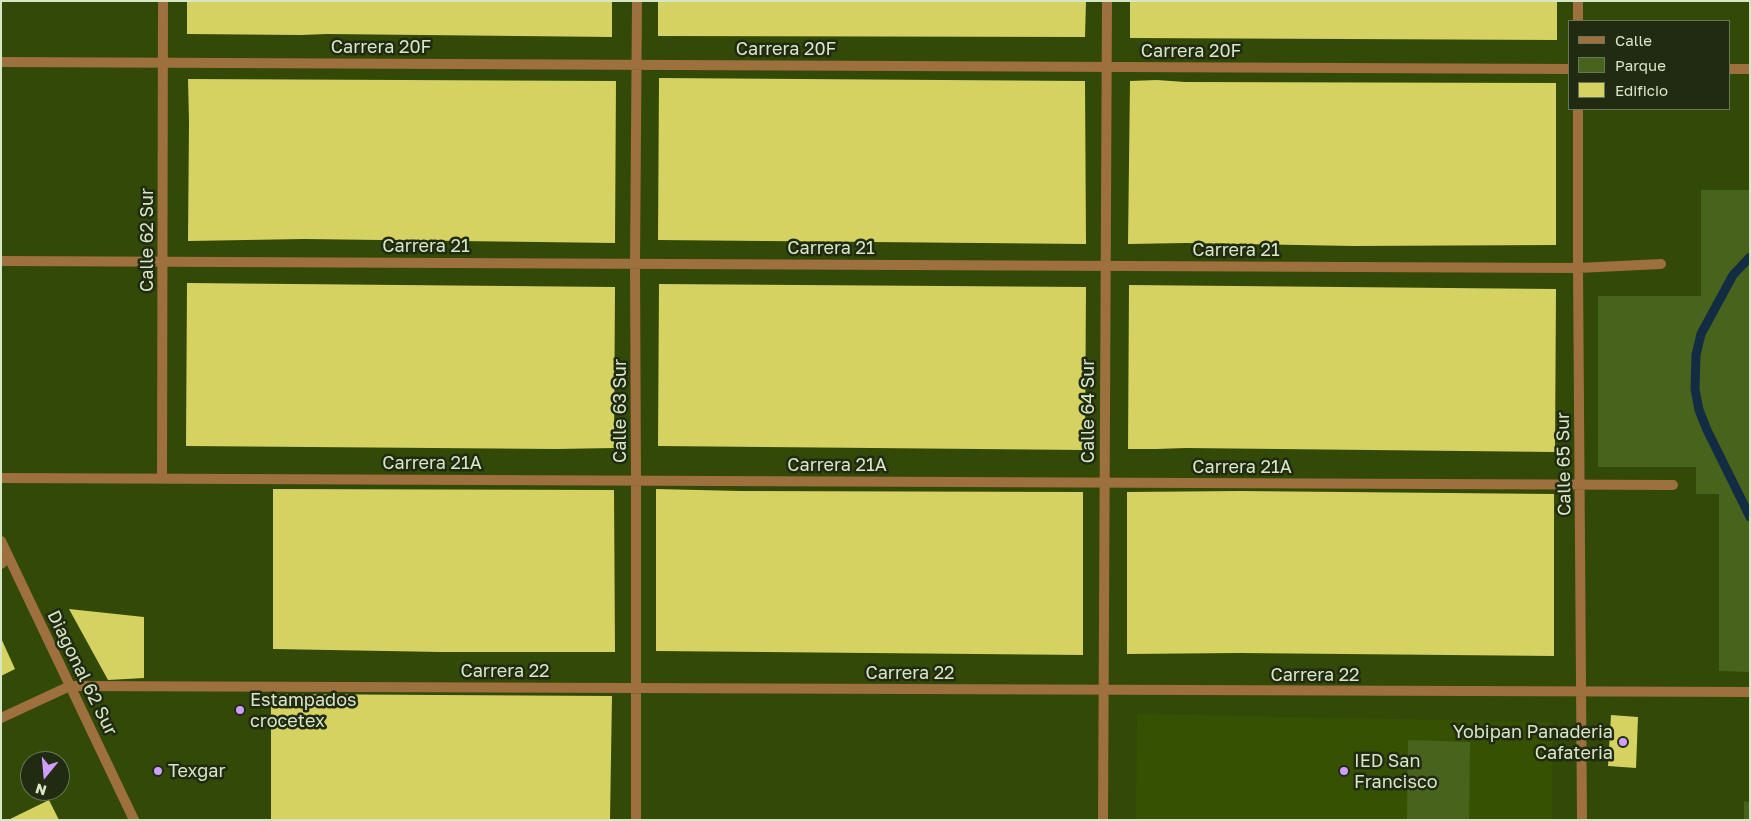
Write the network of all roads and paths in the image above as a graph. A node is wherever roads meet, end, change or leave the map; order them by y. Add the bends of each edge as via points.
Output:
1 (163, 1) edge
2 (636, 1) edge
3 (1107, 1) edge
4 (1578, 1) edge
5 (1578, 20) edge
6 (1, 62) edge
7 (163, 62) junction
8 (636, 64) junction
9 (1107, 67) junction
10 (1568, 69) edge
11 (1731, 69) edge
12 (1750, 69) edge
13 (1578, 110) edge
14 (1, 261) edge
15 (163, 262) junction
16 (635, 264) junction
17 (1661, 264) dead end
18 (1104, 266) junction
19 (1578, 268) junction
20 (1, 478) edge
21 (162, 478) junction
22 (636, 480) junction
23 (1105, 482) junction
24 (1580, 484) junction
25 (1673, 485) dead end
26 (1, 541) edge
27 (5, 560) edge
28 (70, 686) junction
29 (636, 688) junction
30 (1104, 690) junction
31 (1581, 692) junction
32 (1750, 692) edge
33 (1, 718) edge
34 (134, 820) edge
35 (636, 820) edge
36 (1103, 820) edge
37 (1582, 820) edge

1 - 7 street, Calle 62 Sur
2 - 8 street, Calle 63 Sur
3 - 9 street, Calle 64 Sur
4 - 5 street
6 - 7 street, Carrera 20F
7 - 8 street, Carrera 20F
7 - 15 street, Calle 62 Sur
8 - 9 street, Carrera 20F
8 - 16 street, Calle 63 Sur
9 - 10 street, Carrera 20F
9 - 18 street, Calle 64 Sur
11 - 12 street
13 - 19 street, Calle 65 Sur
14 - 15 street, Carrera 21
15 - 16 street, Carrera 21
15 - 21 street, Calle 62 Sur
16 - 18 street, Carrera 21
16 - 22 street, Calle 63 Sur
17 - 19 street, Carrera 21
18 - 19 street, Carrera 21
18 - 23 street, Calle 64 Sur
19 - 24 street, Calle 65 Sur
20 - 21 street, Carrera 21A
21 - 22 street, Carrera 21A
22 - 23 street, Carrera 21A
22 - 29 street, Calle 63 Sur
23 - 24 street, Carrera 21A
23 - 30 street, Calle 64 Sur
24 - 25 street, Carrera 21A
24 - 31 street, Calle 65 Sur
26 - 27 street, Diagonal 62 Sur
27 - 28 street, Diagonal 62 Sur
28 - 29 street, Carrera 22
28 - 33 street
28 - 34 street, Diagonal 62 Sur
29 - 30 street, Carrera 22
29 - 35 street, Calle 63 Sur
30 - 31 street, Carrera 22
30 - 36 street, Calle 64 Sur
31 - 32 street, Carrera 22
31 - 37 street, Calle 65 Sur

